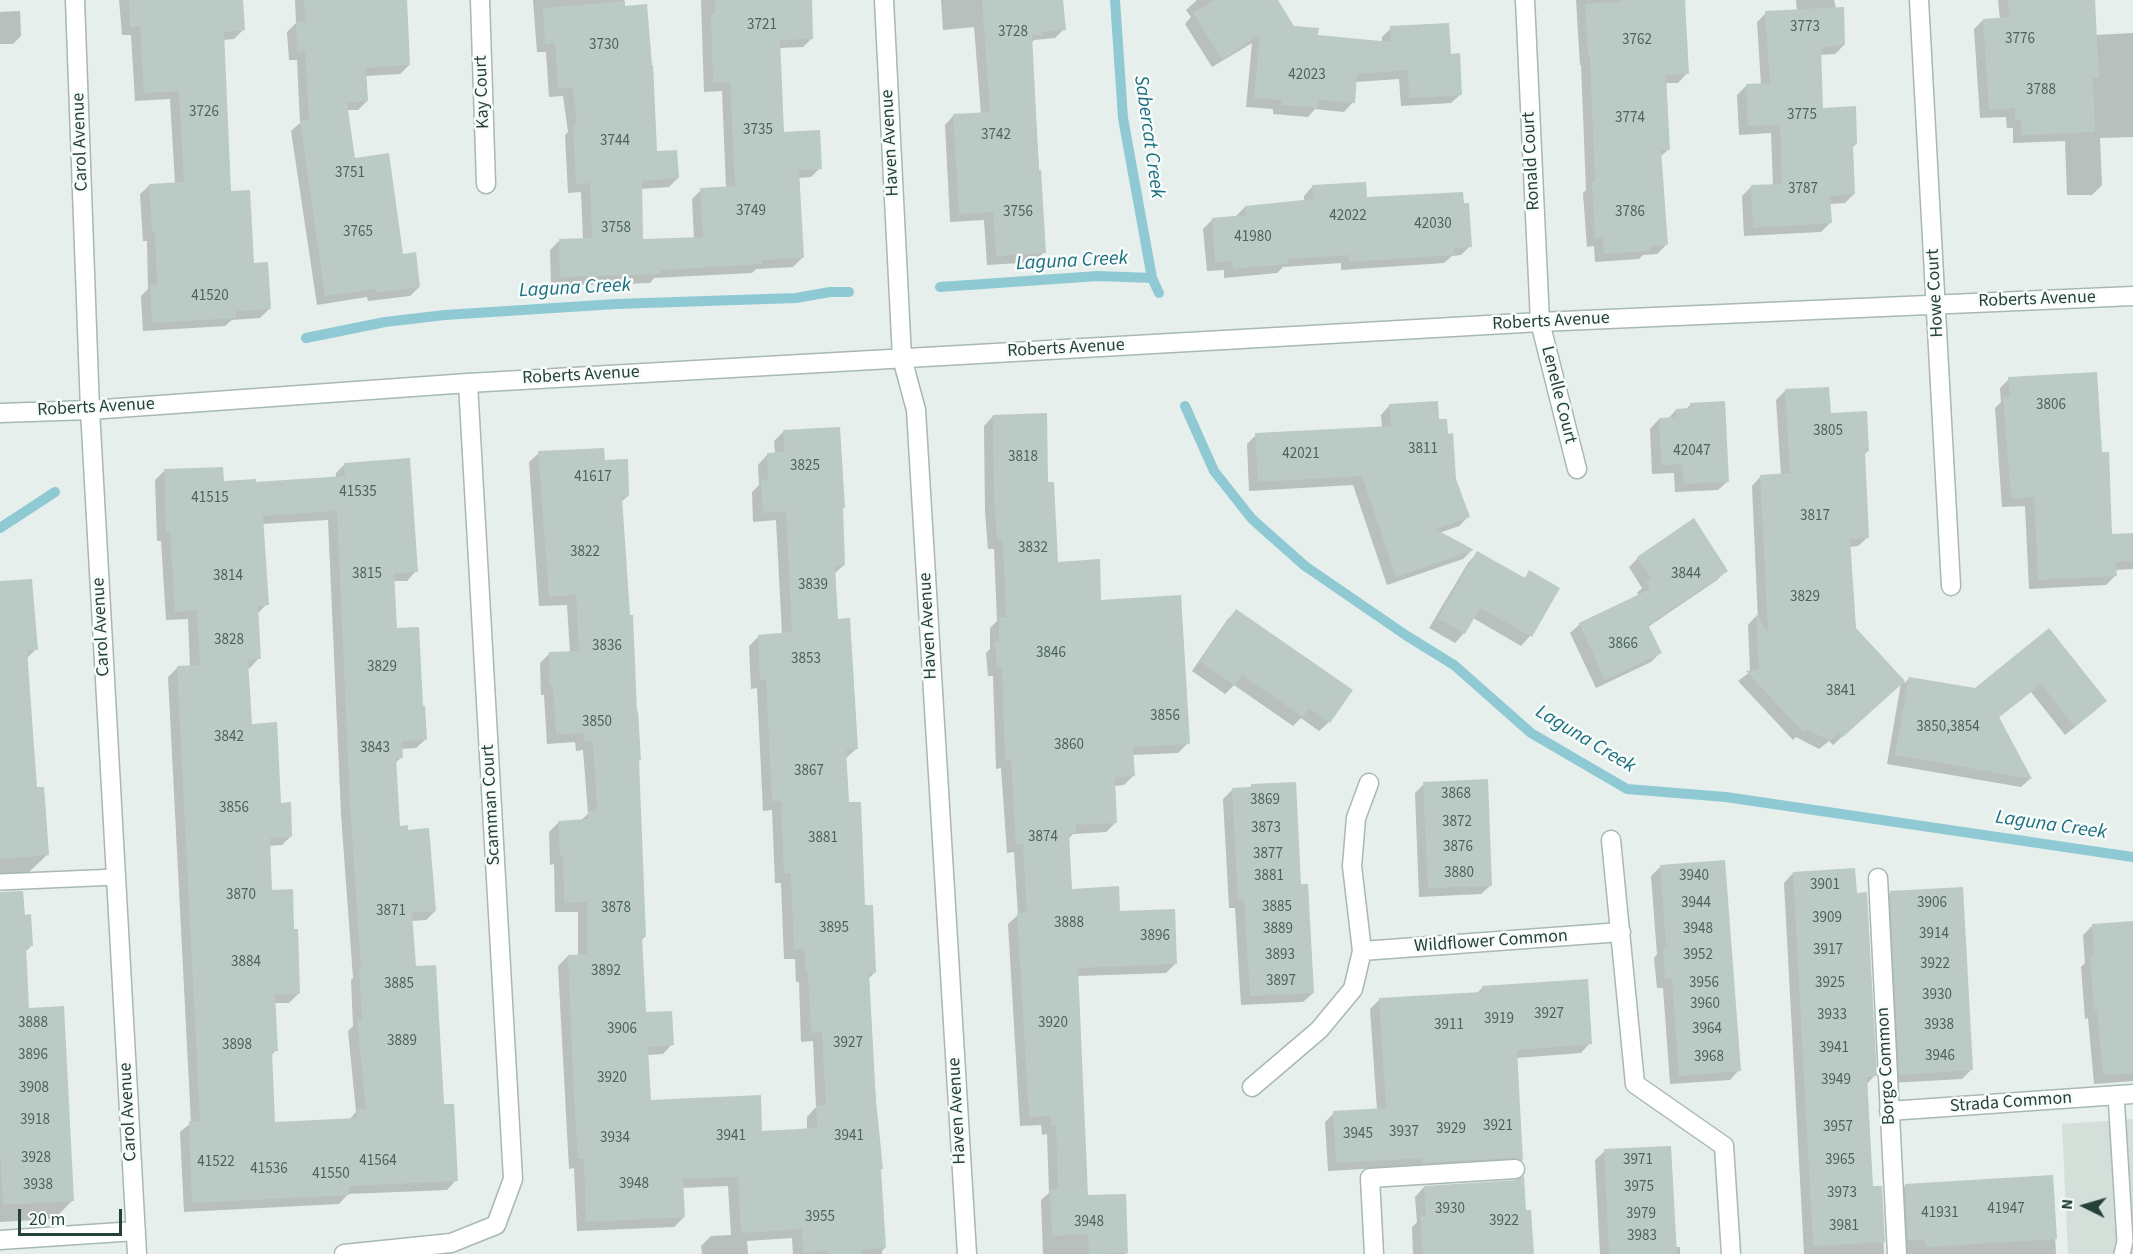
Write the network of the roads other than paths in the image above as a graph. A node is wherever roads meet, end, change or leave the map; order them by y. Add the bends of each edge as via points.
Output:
1 (75, 0) edge
2 (480, 0) edge
3 (884, 0) edge
4 (1525, 0) edge
5 (1918, 0) edge
6 (486, 184) dead end
7 (2133, 296) edge
8 (1936, 304) junction
9 (1540, 322) junction
10 (902, 358) junction
11 (468, 383) junction
12 (90, 410) junction
13 (0, 413) edge
14 (1577, 469) dead end
15 (1952, 586) dead end
16 (1369, 783) dead end
17 (1611, 840) dead end
18 (116, 877) junction
19 (1878, 878) dead end
20 (0, 882) edge
21 (1621, 932) junction
22 (1362, 951) junction
23 (1252, 1087) dead end
24 (2124, 1095) edge
25 (1889, 1111) junction
26 (1515, 1169) dead end
27 (136, 1231) junction
28 (0, 1240) edge
29 (137, 1254) edge
30 (344, 1254) edge
31 (966, 1254) edge
32 (1374, 1254) edge
33 (1731, 1254) edge
34 (1897, 1254) edge
35 (2122, 1254) edge

1 - 12 street, Carol Avenue
2 - 6 street, Kay Court
3 - 10 street, Haven Avenue
4 - 9 street, Ronald Court
5 - 8 street, Howe Court
7 - 8 street, Roberts Avenue
8 - 9 street, Roberts Avenue
8 - 15 street, Howe Court
9 - 10 street, Roberts Avenue
9 - 14 street, Lenelle Court
10 - 11 street, Roberts Avenue
10 - 31 street, Haven Avenue via 916,410
11 - 12 street, Roberts Avenue
11 - 30 street, Scamman Court via 513,1179 496,1225 451,1243
12 - 13 street, Roberts Avenue
12 - 18 street, Carol Avenue
16 - 22 street via 1356,818 1352,866
17 - 21 street
18 - 20 lane
18 - 27 street, Carol Avenue
19 - 25 street, Borgo Common
21 - 22 street, Wildflower Common
21 - 33 street via 1635,1084 1724,1146
22 - 23 street via 1353,989 1318,1030
24 - 25 street, Strada Common
24 - 35 lane
25 - 34 street, Borgo Common
26 - 32 street via 1370,1178
27 - 28 street
27 - 29 street, Carol Avenue

